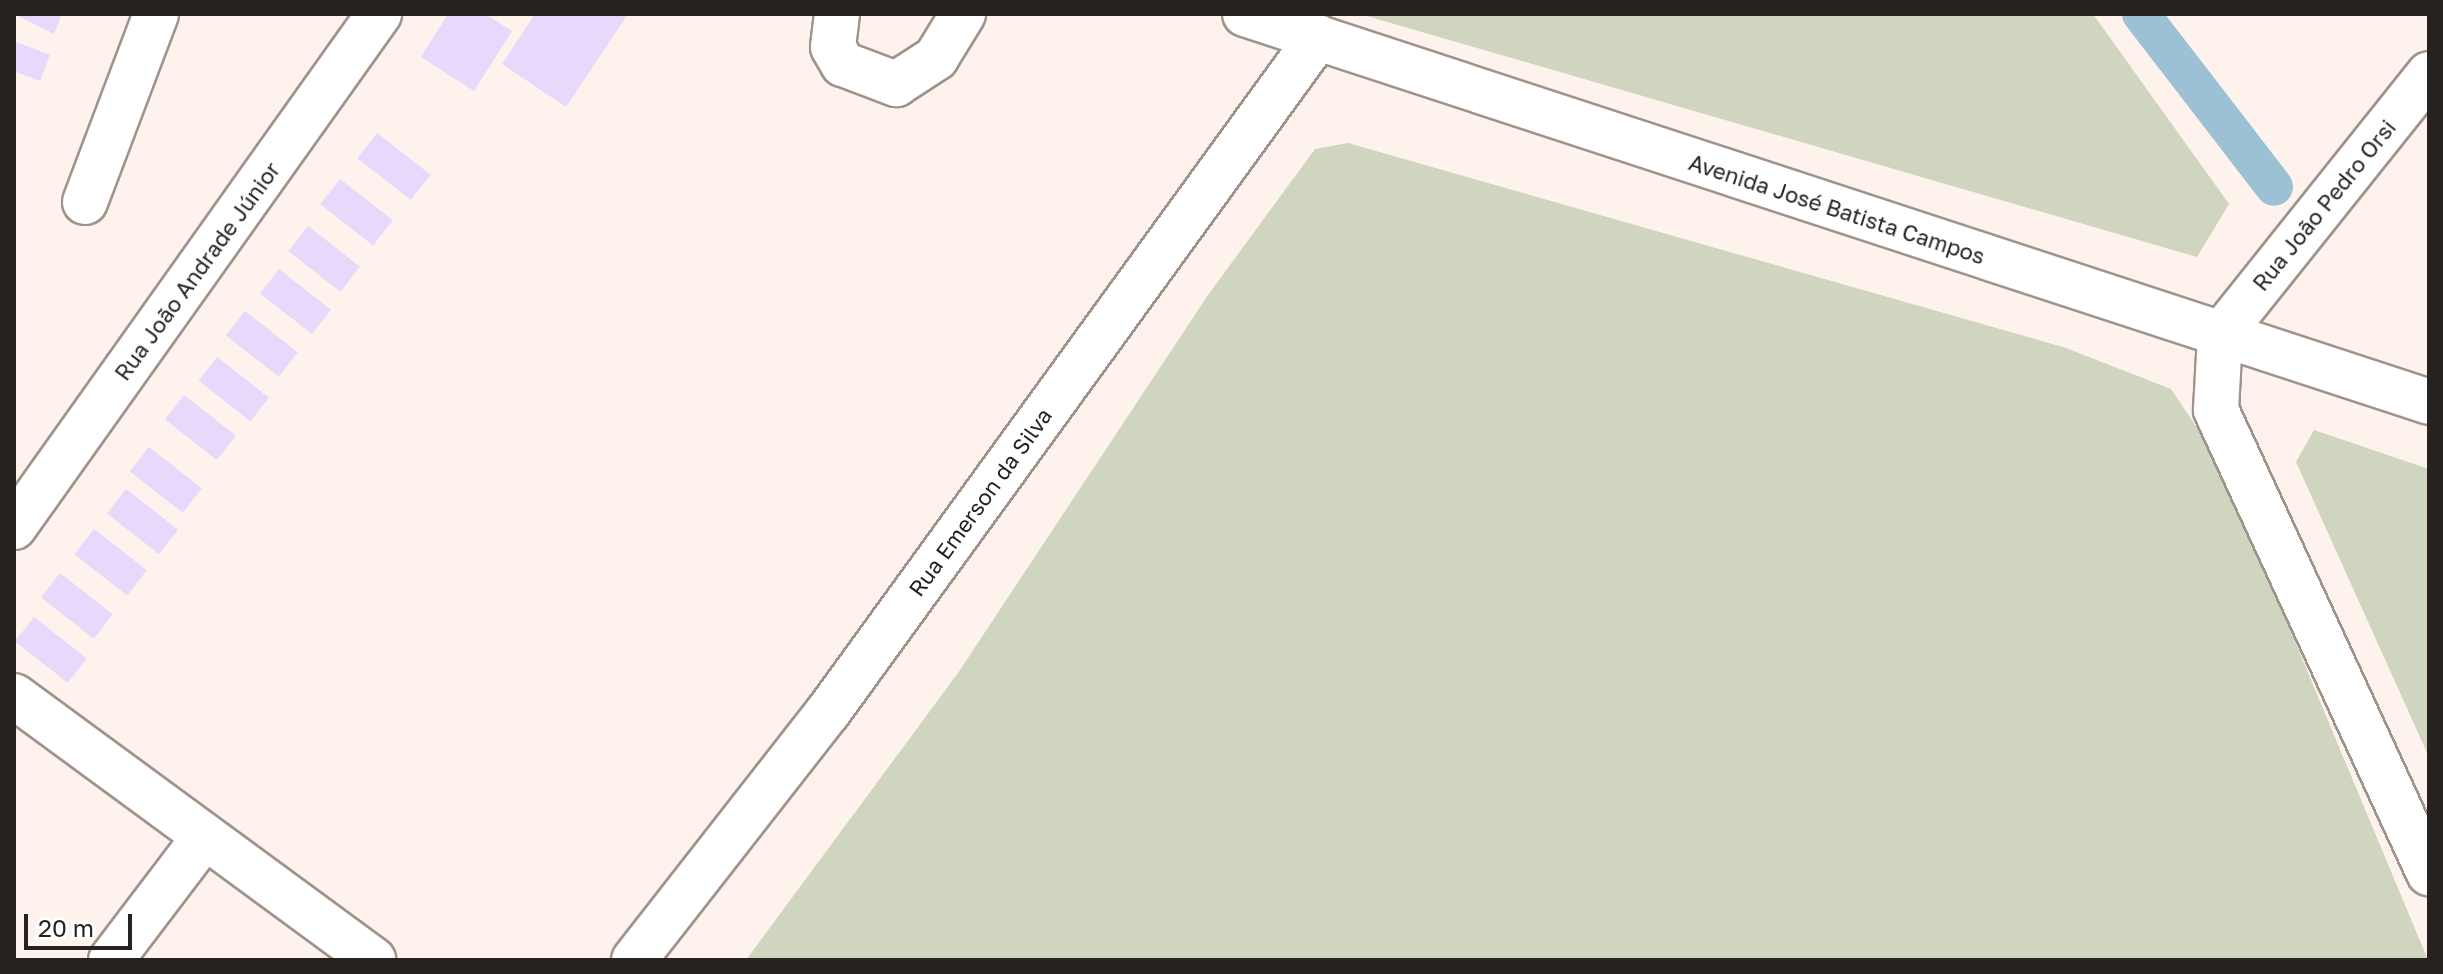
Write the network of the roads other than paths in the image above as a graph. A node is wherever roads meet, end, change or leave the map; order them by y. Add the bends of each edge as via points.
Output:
1 (156, 14) edge
2 (379, 14) edge
3 (837, 14) edge
4 (963, 14) edge
5 (1245, 14) edge
6 (1318, 37) junction
7 (2429, 74) edge
8 (85, 202) dead end
9 (2220, 336) junction
10 (2429, 402) edge
11 (14, 527) edge
12 (14, 696) edge
13 (203, 839) junction
14 (2429, 873) edge
15 (111, 960) edge
16 (373, 960) edge
17 (634, 960) edge

1 - 8 street
2 - 11 street, Rua João Andrade Júnior
3 - 4 street via 833,47 843,64 896,84 936,58
5 - 6 street, Avenida José Batista Campos
6 - 9 street, Avenida José Batista Campos
6 - 17 street, Rua Emerson da Silva via 828,712
7 - 9 street, Rua João Pedro Orsi
9 - 10 street, Avenida José Batista Campos
9 - 14 street via 2216,410
12 - 13 street
13 - 15 street
13 - 16 street

